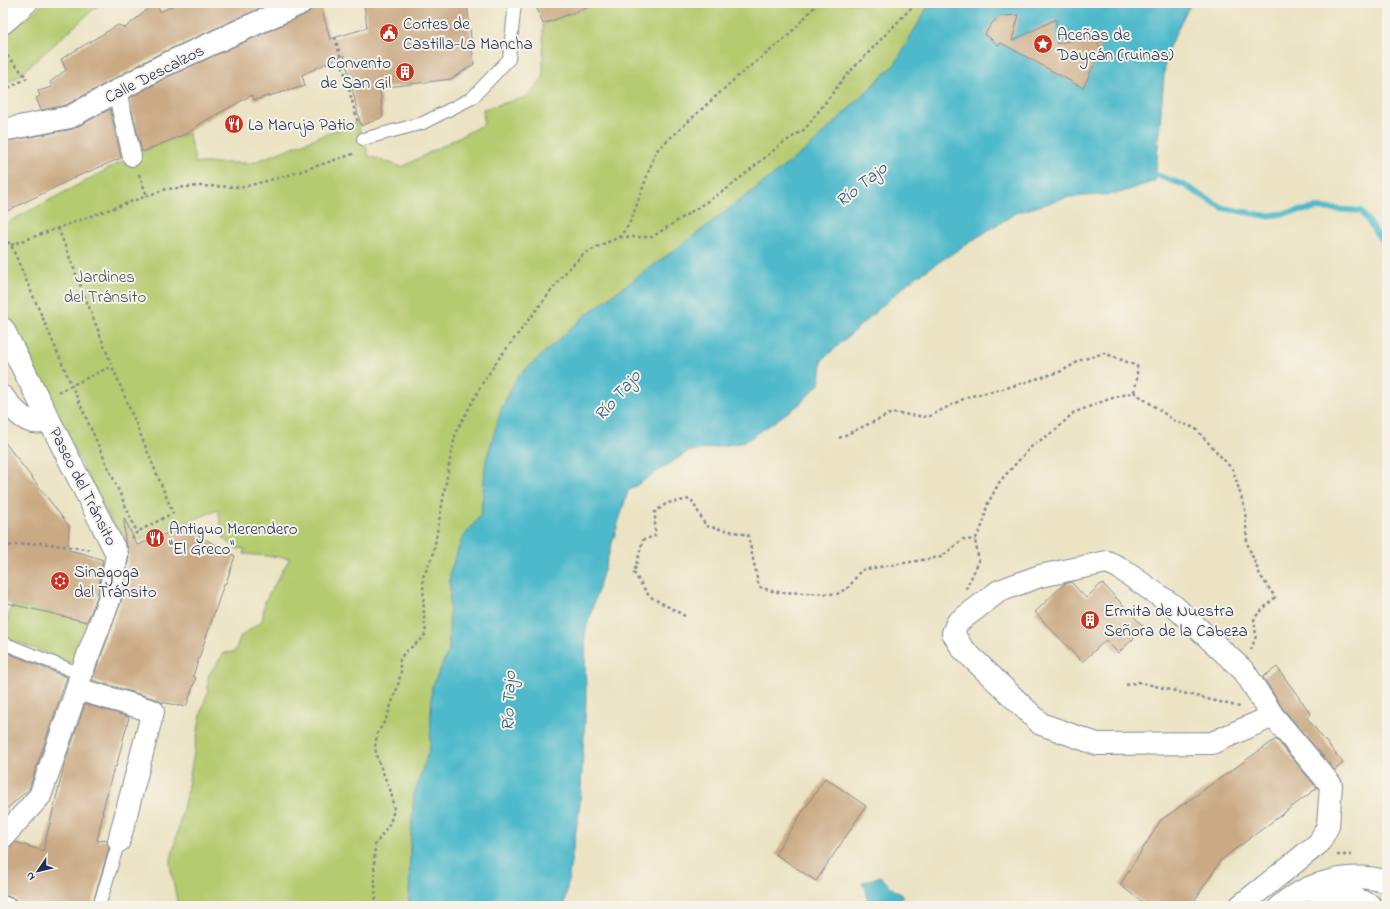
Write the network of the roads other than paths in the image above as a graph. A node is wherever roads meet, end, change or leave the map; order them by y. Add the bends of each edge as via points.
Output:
1 (26, 3) edge
2 (301, 3) edge
3 (515, 3) edge
4 (3, 23) edge
5 (117, 91) junction
6 (3, 130) edge
7 (363, 139) dead end
8 (132, 157) dead end
9 (3, 329) edge
10 (3, 397) edge
11 (44, 409) junction
12 (4, 644) edge
13 (79, 681) junction
14 (1273, 716) junction
15 (3, 837) edge
16 (119, 841) joint
17 (1387, 882) edge
18 (1307, 889) junction
19 (3, 902) edge
20 (13, 906) edge
21 (99, 906) edge
22 (1240, 906) edge
23 (1280, 906) edge
24 (1371, 906) edge

1 - 4 street
2 - 5 street, Calle Descalzos via 162,66
3 - 7 lane via 509,59 472,98 422,123
5 - 6 street, Calle Descalzos via 70,117
5 - 8 street
9 - 11 street, Paseo del Tránsito
10 - 11 street via 27,420 43,422
11 - 13 street, Paseo del Tránsito via 117,554 109,600
12 - 13 lane
13 - 15 street, Paseo del Tránsito via 40,796
13 - 16 street via 153,711
14 - 14 street via 1212,743 1097,744 1041,724 962,648 953,633 957,623 999,591 1024,580 1107,562 1174,606 1244,671
14 - 22 street via 1331,785 1328,826 1319,843
16 - 21 lane
17 - 18 street via 1369,878 1342,878
18 - 23 street
18 - 24 street via 1355,898
19 - 20 lane

